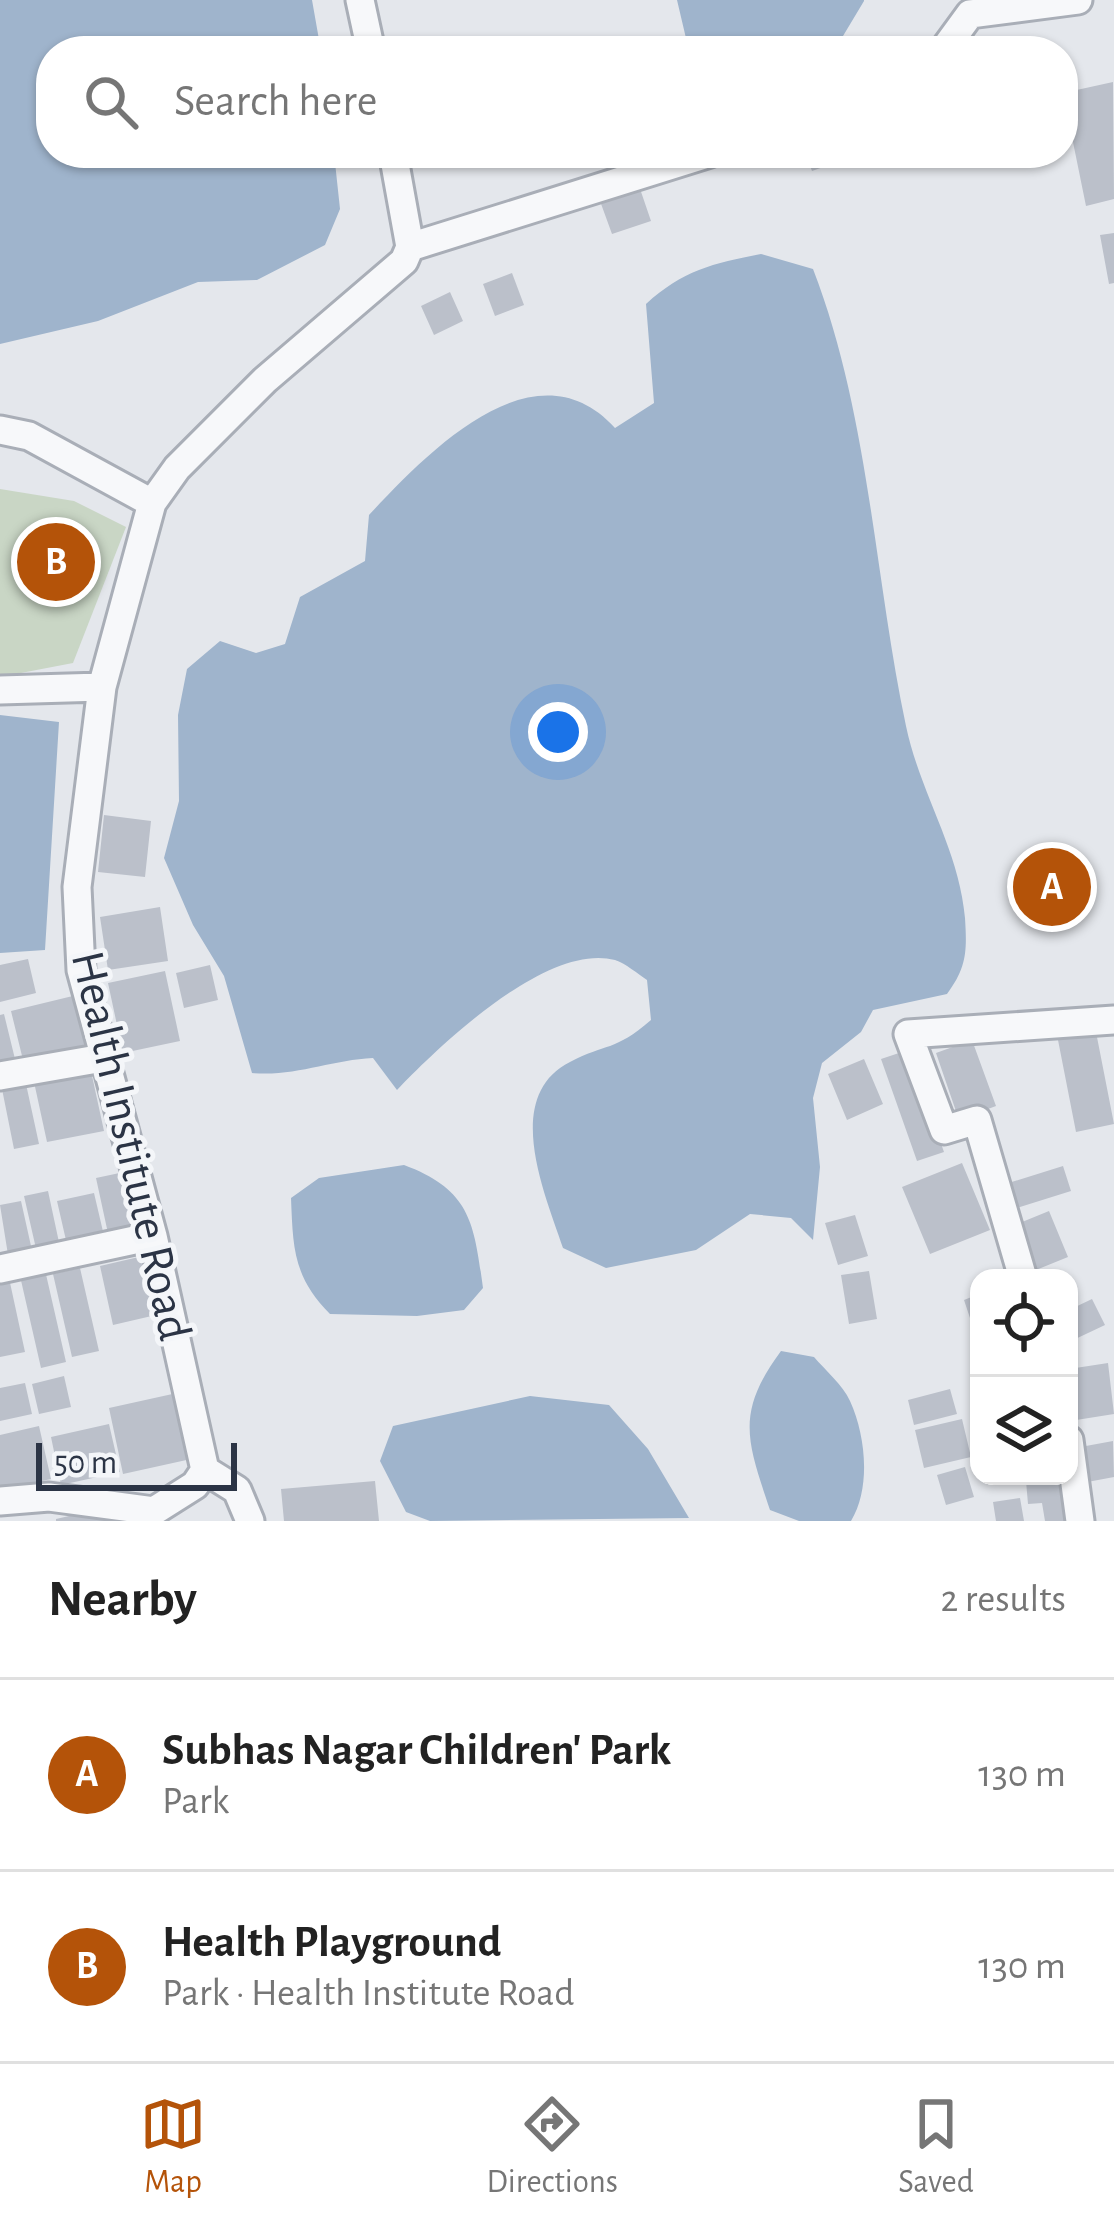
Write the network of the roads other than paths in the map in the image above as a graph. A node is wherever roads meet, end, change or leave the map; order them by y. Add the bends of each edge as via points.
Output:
1 (360, 0) edge
2 (1078, 0) edge
3 (368, 36) edge
4 (955, 36) edge
5 (396, 168) edge
6 (662, 168) edge
7 (410, 247) junction
8 (0, 430) edge
9 (152, 503) junction
10 (102, 687) junction
11 (0, 690) edge
12 (1114, 1020) edge
13 (103, 1058) junction
14 (0, 1076) edge
15 (154, 1236) junction
16 (0, 1269) edge
17 (1021, 1269) edge
18 (205, 1469) junction
19 (1075, 1485) edge
20 (0, 1501) edge
21 (155, 1516) edge
22 (250, 1521) edge
23 (1080, 1521) edge

1 - 3 street
2 - 4 street via 970,14
5 - 7 street
6 - 7 street
7 - 9 street, Health Institute Road via 380,286 200,440
8 - 9 street via 29,436
9 - 10 street, Health Institute Road
10 - 11 street
10 - 13 street, Health Institute Road via 77,887 81,970
12 - 17 street via 908,1034 944,1130 977,1120
13 - 14 street
13 - 15 street, Health Institute Road
15 - 16 street
15 - 18 street, Health Institute Road
18 - 21 street
18 - 22 street via 237,1490
19 - 23 street
20 - 21 street via 49,1497

